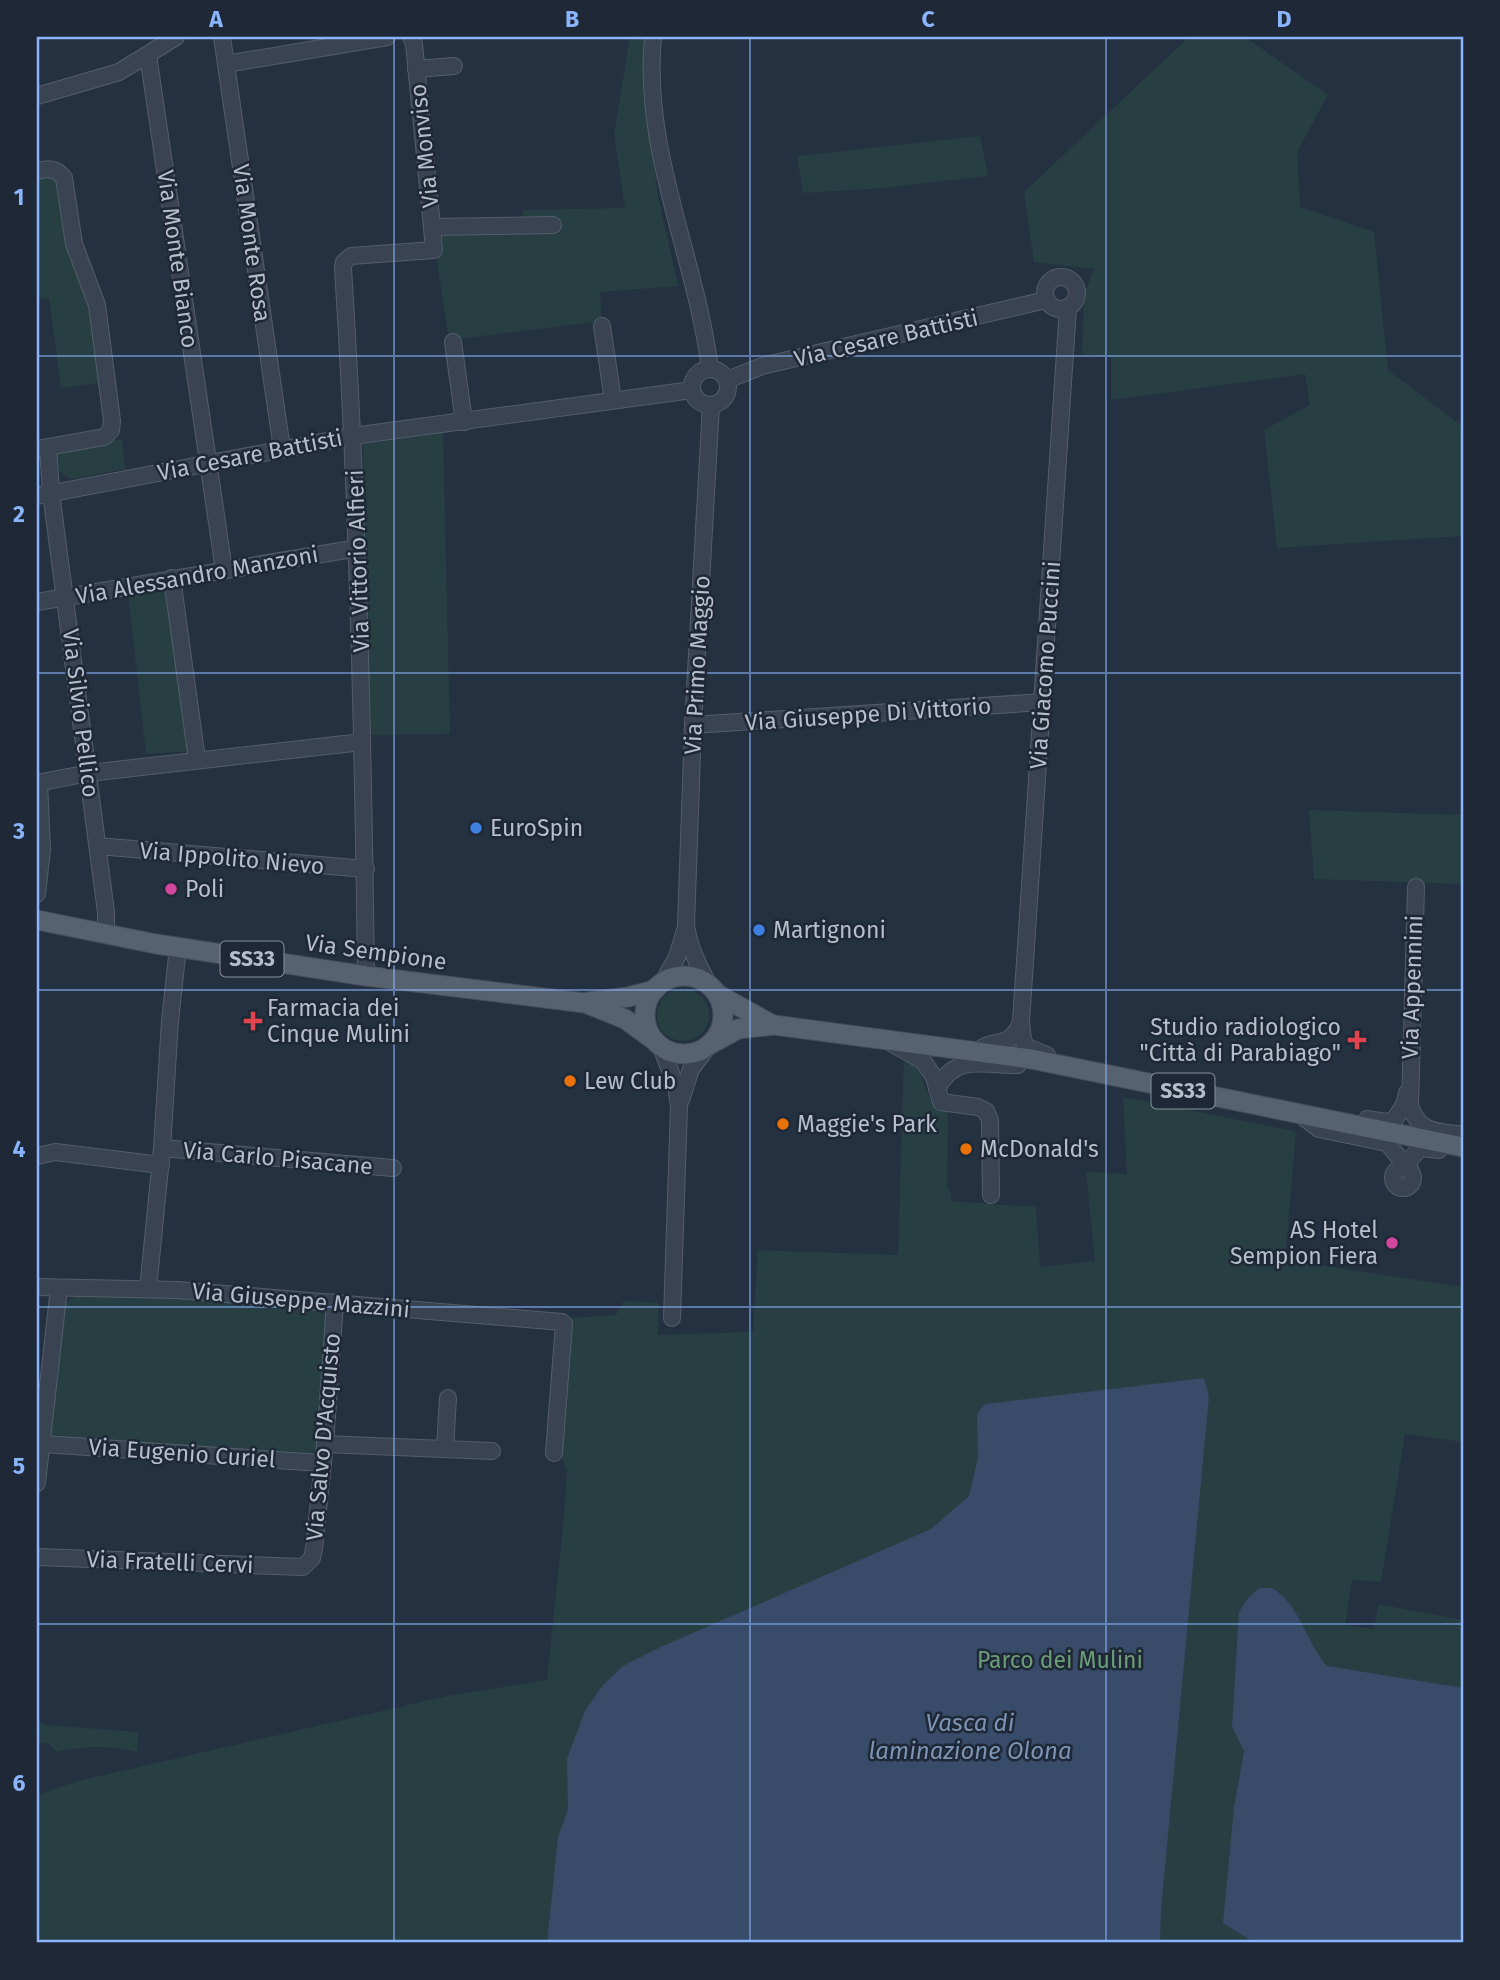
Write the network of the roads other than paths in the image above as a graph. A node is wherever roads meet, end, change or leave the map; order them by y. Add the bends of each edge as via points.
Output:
1 (176, 37) edge
2 (222, 37) edge
3 (387, 37) edge
4 (411, 37) edge
5 (653, 37) edge
6 (148, 55) junction
7 (226, 64) junction
8 (454, 66) dead end
9 (416, 69) junction
10 (37, 96) edge
11 (37, 171) edge
12 (553, 225) dead end
13 (432, 227) junction
14 (1046, 300) junction
15 (1068, 307) junction
16 (602, 326) dead end
17 (453, 342) dead end
18 (710, 369) junction
19 (727, 380) junction
20 (692, 390) junction
21 (613, 400) junction
22 (711, 405) junction
23 (464, 422) junction
24 (354, 436) junction
25 (42, 448) edge
26 (282, 449) junction
27 (208, 463) junction
28 (44, 495) edge
29 (358, 548) junction
30 (224, 570) junction
31 (172, 578) junction
32 (66, 597) junction
33 (37, 602) edge
34 (1043, 702) junction
35 (693, 725) junction
36 (362, 742) junction
37 (197, 760) junction
38 (89, 773) junction
39 (38, 783) edge
40 (98, 846) junction
41 (366, 870) junction
42 (1416, 887) dead end
43 (37, 894) edge
44 (37, 920) edge
45 (686, 925) junction
46 (106, 934) junction
47 (178, 947) junction
48 (366, 976) junction
49 (659, 986) junction
50 (713, 990) junction
51 (585, 1003) junction
52 (1021, 1022) junction
53 (774, 1025) junction
54 (889, 1040) junction
55 (657, 1043) junction
56 (709, 1045) junction
57 (978, 1052) junction
58 (1031, 1059) junction
59 (1065, 1066) junction
60 (1409, 1087) junction
61 (937, 1089) junction
62 (679, 1106) junction
63 (1302, 1116) junction
64 (1463, 1135) edge
65 (162, 1147) junction
66 (1463, 1147) edge
67 (1463, 1153) edge
68 (37, 1156) edge
69 (161, 1165) junction
70 (393, 1168) dead end
71 (990, 1195) dead end
72 (37, 1287) edge
73 (59, 1288) junction
74 (148, 1289) junction
75 (335, 1303) junction
76 (672, 1318) dead end
77 (447, 1398) dead end
78 (43, 1444) junction
79 (325, 1444) junction
80 (445, 1449) junction
81 (492, 1451) dead end
82 (554, 1453) dead end
83 (321, 1463) junction
84 (37, 1483) edge
85 (37, 1557) edge
86 (303, 1567) joint

1 - 6 street
2 - 7 street, Via Monte Rosa
3 - 7 street
4 - 9 street, Via Monviso
5 - 18 street via 656,132 705,328
6 - 10 street via 107,76
6 - 27 street, Via Monte Bianco
7 - 26 street, Via Monte Rosa
8 - 9 street, Via Monviso
9 - 13 street, Via Monviso
11 - 25 street via 58,170 64,177 74,244 97,305 112,421 104,438
12 - 13 street, Via Monviso
13 - 24 street, Via Vittorio Alfieri via 434,250 357,255 344,262
14 - 15 street via 1053,307
14 - 15 street via 1047,285 1055,278 1066,278 1076,289 1075,300
14 - 19 street, Via Cesare Battisti via 762,366
15 - 34 street, Via Giacomo Puccini
16 - 21 street
17 - 23 street
18 - 19 street
18 - 20 street via 698,373
19 - 22 street, Via Primo Maggio via 725,397
20 - 21 street, Via Cesare Battisti
20 - 22 street via 701,403
21 - 23 street, Via Cesare Battisti
22 - 35 street, Via Primo Maggio
23 - 24 street, Via Cesare Battisti
24 - 26 street, Via Cesare Battisti
24 - 29 street, Via Vittorio Alfieri
25 - 28 street, Via Silvio Pellico
26 - 27 street, Via Cesare Battisti
27 - 28 street, Via Cesare Battisti
27 - 30 street, Via Monte Bianco
28 - 32 street, Via Silvio Pellico
29 - 30 street, Via Alessandro Manzoni
29 - 36 street, Via Vittorio Alfieri
30 - 31 street, Via Alessandro Manzoni
31 - 32 street, Via Alessandro Manzoni
31 - 37 street
32 - 33 street, Via Alessandro Manzoni
32 - 38 street, Via Silvio Pellico
34 - 35 street, Via Giuseppe Di Vittorio
34 - 52 street, Via Giacomo Puccini
35 - 45 street, Via Primo Maggio
36 - 37 street
36 - 41 street, Via Vittorio Alfieri
37 - 38 street
38 - 39 street
38 - 40 street, Via Silvio Pellico
39 - 43 street via 42,849
40 - 41 street, Via Ippolito Nievo
40 - 46 street, Via Silvio Pellico
41 - 48 street, Via Vittorio Alfieri
42 - 60 street, Via Appennini
44 - 46 main road, Via Sempione / SS33
45 - 49 street, Via Primo Maggio via 677,957
45 - 50 street, Via Primo Maggio via 695,958
46 - 47 main road, Via Sempione / SS33
47 - 48 main road, Via Sempione / SS33
47 - 65 street, Via Carlo Pisacane
48 - 51 main road, Via Sempione / SS33
49 - 50 main road, SS33 via 685,976
49 - 51 main road, Via Sempione / SS33 via 628,997
49 - 55 main road via 646,1010
50 - 53 main road, SS33
50 - 56 main road via 723,1019
51 - 55 main road, Via Sempione / SS33 via 625,1019
52 - 57 street via 1010,1039
52 - 59 street via 1027,1047
53 - 54 main road, SS33
53 - 56 main road, SS33 via 738,1029
54 - 57 main road, SS33
54 - 61 street via 923,1060
55 - 56 main road, SS33 via 681,1054
55 - 62 street via 674,1079
56 - 62 street via 691,1069
57 - 58 main road, SS33
58 - 59 main road, SS33
58 - 61 street via 1018,1065 960,1065
59 - 63 main road, SS33
60 - 63 street, Via Appennini via 1394,1120 1324,1112
60 - 64 street, Via Appennini via 1410,1106 1420,1124
61 - 71 street via 943,1103 978,1107 989,1115
62 - 76 street
63 - 66 main road
63 - 67 street via 1319,1129 1387,1143 1404,1170 1421,1148
65 - 69 street, Via Carlo Pisacane
65 - 70 street, Via Carlo Pisacane
68 - 69 street via 55,1152
69 - 74 street, Via Carlo Pisacane
72 - 73 street, Via Giuseppe Mazzini
73 - 74 street, Via Giuseppe Mazzini
73 - 78 street
74 - 75 street, Via Giuseppe Mazzini
75 - 79 street, Via Salvo D'Acquisto
75 - 82 street, Via Giuseppe Mazzini via 564,1324
77 - 80 street
78 - 83 street, Via Eugenio Curiel
78 - 84 street
79 - 80 street
79 - 83 street, Via Salvo D'Acquisto
80 - 81 street
83 - 86 street, Via Salvo D'Acquisto via 314,1549
85 - 86 street, Via Fratelli Cervi

